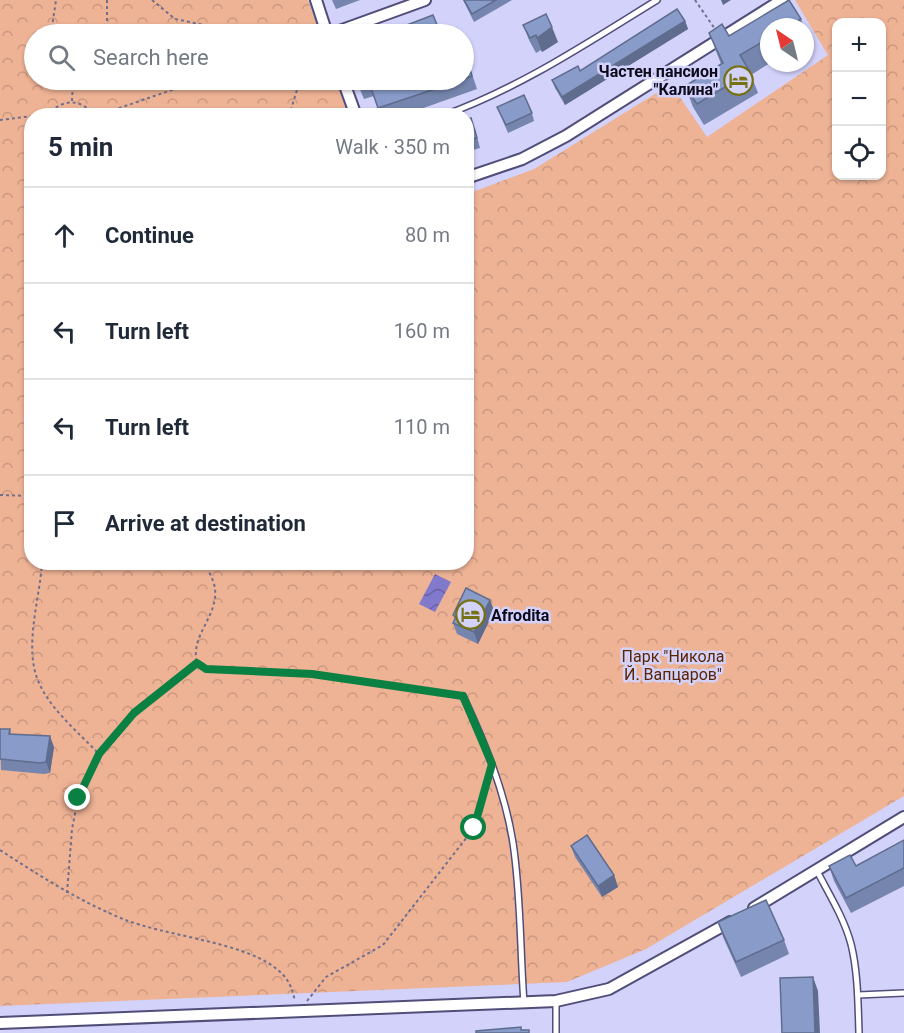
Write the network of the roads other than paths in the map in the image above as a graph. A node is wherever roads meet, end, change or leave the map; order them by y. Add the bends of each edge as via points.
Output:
1 (315, 0) edge
2 (425, 0) edge
3 (657, 0) edge
4 (782, 0) edge
5 (325, 24) edge
6 (357, 24) edge
7 (347, 90) edge
8 (353, 108) edge
9 (463, 108) edge
10 (474, 175) edge
11 (463, 696) road end
12 (904, 817) edge
13 (816, 871) junction
14 (904, 993) edge
15 (858, 995) junction
16 (556, 1000) junction
17 (524, 1003) junction
18 (0, 1023) edge
19 (556, 1033) edge
20 (859, 1033) edge

1 - 5 street
2 - 6 street
3 - 9 lane via 544,70
4 - 10 street via 566,136 522,159
7 - 8 street
11 - 17 lane via 492,764 513,843
12 - 13 street
13 - 15 lane via 851,943
13 - 16 street via 631,979 609,989
14 - 15 lane
15 - 20 lane
16 - 17 street
16 - 19 lane
17 - 18 street

